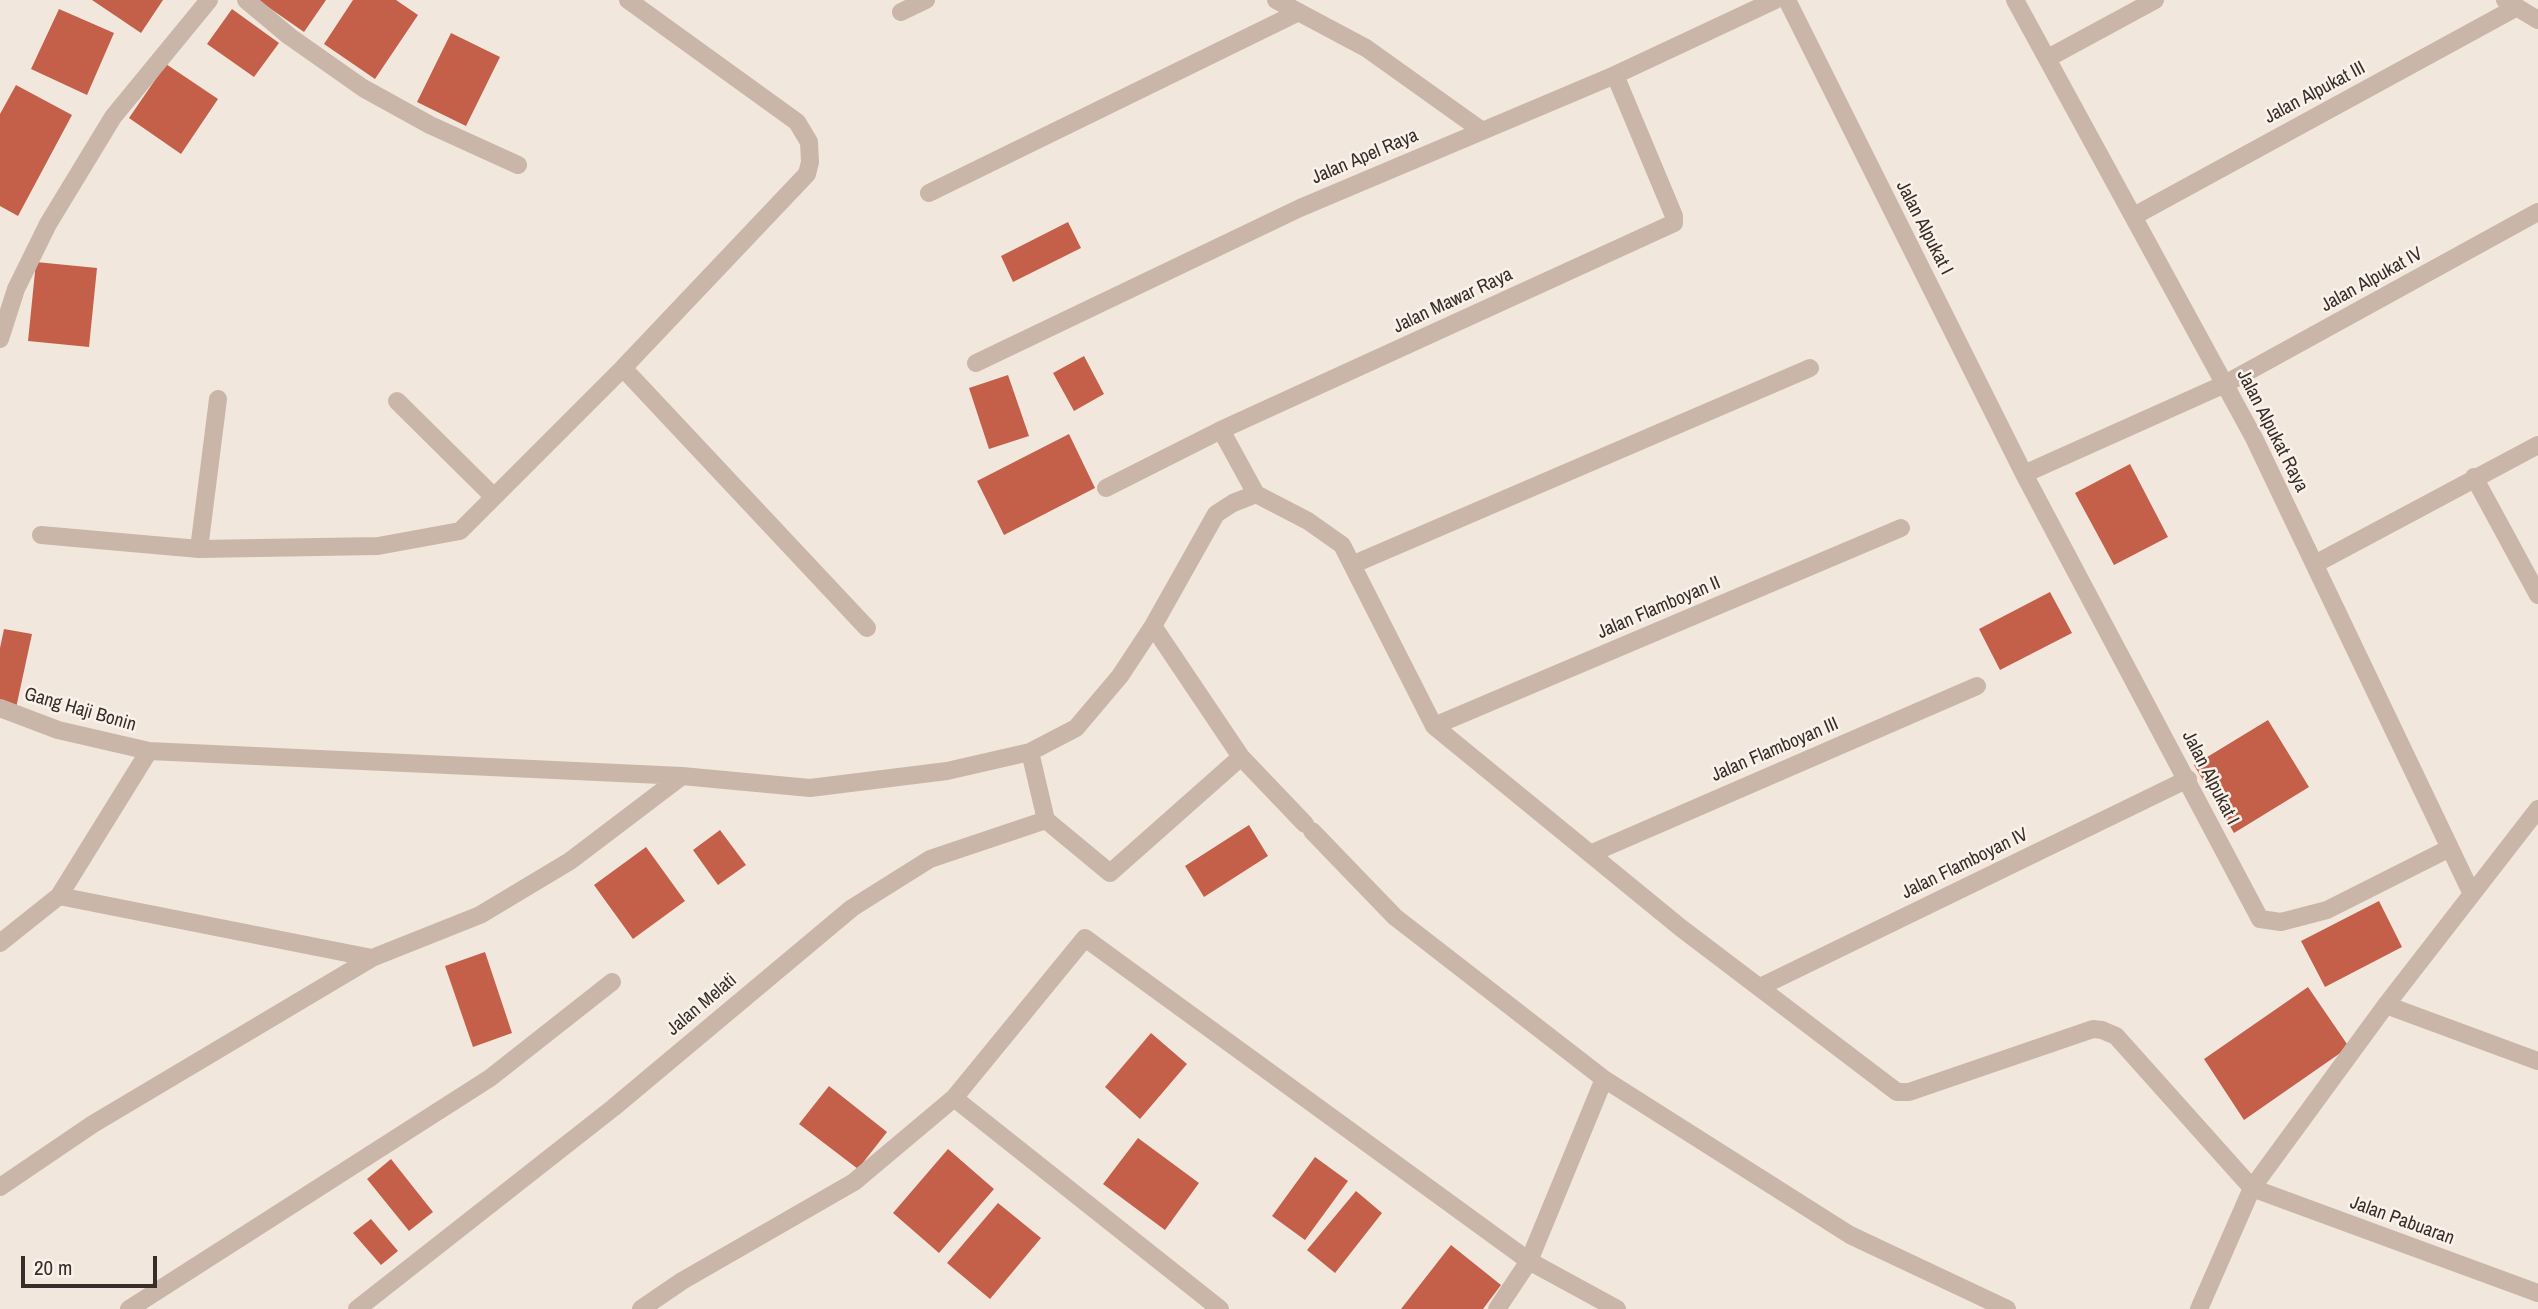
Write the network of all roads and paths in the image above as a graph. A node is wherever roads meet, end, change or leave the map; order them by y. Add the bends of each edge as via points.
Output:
1 (209, 0) edge
2 (246, 0) edge
3 (628, 0) edge
4 (926, 0) edge
5 (1276, 0) edge
6 (1775, 0) edge
7 (1787, 0) edge
8 (2015, 0) edge
9 (2155, 0) edge
10 (2511, 4) edge
11 (901, 12) dead end
12 (1299, 12) junction
13 (2538, 20) edge
14 (2048, 58) junction
15 (1615, 75) junction
16 (1481, 130) junction
17 (518, 165) dead end
18 (929, 193) dead end
19 (2538, 212) edge
20 (2134, 216) junction
21 (0, 339) edge
22 (976, 363) dead end
23 (623, 368) junction
24 (1810, 368) dead end
25 (2225, 384) junction
26 (218, 399) dead end
27 (397, 401) dead end
28 (1221, 430) junction
29 (2538, 445) edge
30 (2024, 474) junction
31 (2474, 477) junction
32 (1106, 488) dead end
33 (1256, 494) junction
34 (494, 497) junction
35 (1900, 528) dead end
36 (41, 535) dead end
37 (200, 549) junction
38 (1354, 564) junction
39 (2315, 564) junction
40 (2538, 595) edge
41 (1153, 626) junction
42 (867, 628) dead end
43 (1977, 686) dead end
44 (0, 708) edge
45 (1434, 726) junction
46 (149, 751) junction
47 (1030, 752) junction
48 (1241, 757) junction
49 (682, 776) junction
50 (2188, 779) junction
51 (2538, 809) edge
52 (1045, 820) junction
53 (2450, 848) junction
54 (1590, 854) junction
55 (2471, 892) junction
56 (60, 896) junction
57 (0, 943) edge
58 (372, 958) junction
59 (612, 982) dead end
60 (1760, 987) junction
61 (2386, 1006) junction
62 (2538, 1061) edge
63 (1604, 1079) junction
64 (954, 1098) junction
65 (0, 1187) edge
66 (2252, 1188) junction
67 (1529, 1261) junction
68 (2538, 1293) edge
69 (654, 1306) edge
70 (129, 1309) edge
71 (357, 1309) edge
72 (1220, 1309) edge
73 (1497, 1309) edge
74 (1618, 1309) edge
75 (2007, 1309) edge
76 (2199, 1309) edge

1 - 21 street via 113,117 48,224 16,289
2 - 17 street via 363,88
3 - 23 street via 797,122 809,142 810,162 799,184
4 - 11 street
5 - 12 street
6 - 15 street, Jalan Apel Raya
7 - 30 street, Jalan Alpukat I
8 - 14 street, Jalan Alpukat Raya
9 - 14 street
10 - 13 street
10 - 20 street, Jalan Alpukat III
12 - 16 street via 1366,48
12 - 18 street
14 - 20 street, Jalan Alpukat Raya
15 - 16 street, Jalan Apel Raya
15 - 28 street, Jalan Mawar Raya via 1674,223
16 - 22 street, Jalan Apel Raya via 1300,208
19 - 25 street, Jalan Alpukat IV
20 - 25 street, Jalan Alpukat Raya
23 - 34 street
23 - 42 street
24 - 38 street
25 - 30 street
25 - 39 street, Jalan Alpukat Raya
26 - 37 street
27 - 34 street
28 - 32 street, Jalan Mawar Raya
28 - 33 street
29 - 31 street
30 - 50 street, Jalan Alpukat I
31 - 39 street
31 - 40 street
33 - 38 street via 1342,545
33 - 41 street, Gang Haji Bonin via 1216,514
34 - 37 street via 460,531 377,546
35 - 45 street, Jalan Flamboyan II
36 - 37 street
38 - 45 street
39 - 53 street, Jalan Alpukat Raya
41 - 47 street, Gang Haji Bonin via 1120,676 1076,728
41 - 48 street
43 - 54 street, Jalan Flamboyan III
44 - 46 street, Gang Haji Bonin via 58,730
45 - 54 street
46 - 49 street, Gang Haji Bonin
46 - 56 street
47 - 49 street, Gang Haji Bonin via 947,771 810,788
47 - 52 street
48 - 52 street via 1110,873
48 - 63 street via 1395,917
49 - 58 street via 570,861 480,915
50 - 53 street, Jalan Alpukat I via 2260,919 2281,922 2327,910
50 - 60 street, Jalan Flamboyan IV
51 - 55 street
52 - 71 street, Jalan Melati via 930,859 852,908 613,1108
53 - 55 street, Jalan Alpukat Raya
54 - 60 street
55 - 61 street
56 - 57 street
56 - 58 street
58 - 65 street via 93,1124
59 - 70 street via 490,1078
60 - 66 street via 1897,1092 1909,1092 2093,1029 2102,1030 2116,1037
61 - 62 street
61 - 66 street
63 - 67 street
63 - 75 street via 1850,1235
64 - 67 street via 1085,938
64 - 69 street via 854,1182
64 - 72 street
66 - 68 street, Jalan Pabuaran
66 - 76 street
67 - 73 street
67 - 74 street

